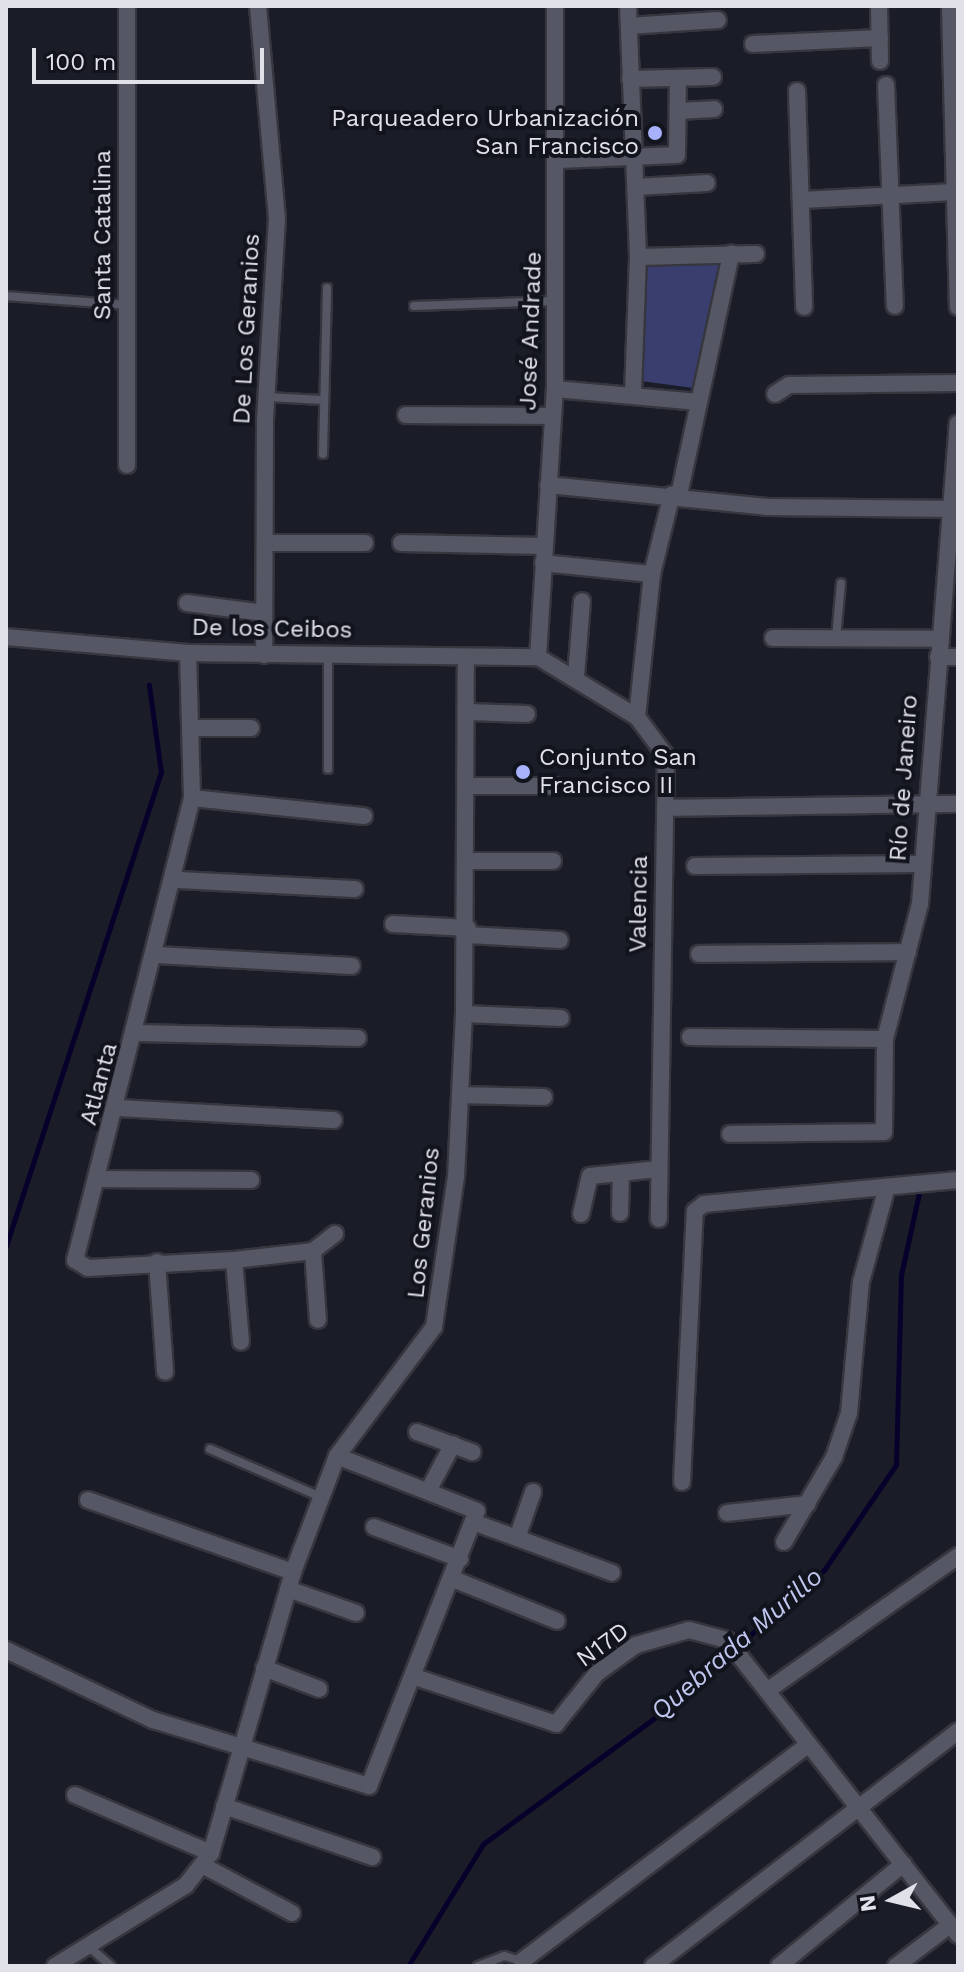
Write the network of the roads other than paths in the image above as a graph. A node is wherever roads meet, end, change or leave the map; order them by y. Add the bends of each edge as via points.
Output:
1 (127, 6) edge
2 (258, 6) edge
3 (555, 6) edge
4 (628, 6) edge
5 (879, 6) edge
6 (950, 6) edge
7 (718, 20) dead end
8 (629, 26) junction
9 (880, 38) junction
10 (753, 44) dead end
11 (880, 61) dead end
12 (713, 77) dead end
13 (678, 78) junction
14 (630, 79) junction
15 (886, 85) dead end
16 (797, 91) dead end
17 (714, 109) dead end
18 (678, 111) junction
19 (633, 155) junction
20 (559, 160) junction
21 (707, 183) dead end
22 (636, 187) junction
23 (955, 192) junction
24 (892, 195) junction
25 (801, 200) junction
26 (731, 254) junction
27 (756, 254) dead end
28 (638, 257) junction
29 (327, 288) dead end
30 (6, 296) edge
31 (556, 301) junction
32 (128, 305) junction
33 (414, 306) dead end
34 (895, 306) dead end
35 (804, 307) dead end
36 (958, 307) edge
37 (958, 383) edge
38 (555, 389) junction
39 (775, 394) dead end
40 (633, 396) junction
41 (267, 397) junction
42 (323, 400) junction
43 (698, 402) junction
44 (406, 415) dead end
45 (552, 416) junction
46 (958, 424) edge
47 (323, 454) dead end
48 (127, 465) dead end
49 (548, 485) junction
50 (675, 495) junction
51 (956, 509) edge
52 (266, 543) junction
53 (365, 543) dead end
54 (401, 543) dead end
55 (544, 546) junction
56 (543, 563) junction
57 (652, 574) junction
58 (841, 583) dead end
59 (582, 601) dead end
60 (187, 603) dead end
61 (264, 613) junction
62 (6, 637) edge
63 (773, 638) dead end
64 (836, 638) junction
65 (940, 639) junction
66 (188, 653) junction
67 (328, 653) junction
68 (264, 655) junction
69 (538, 657) junction
70 (938, 657) junction
71 (958, 657) edge
72 (466, 659) junction
73 (576, 676) junction
74 (468, 712) junction
75 (527, 714) dead end
76 (637, 717) junction
77 (190, 728) junction
78 (251, 728) dead end
79 (328, 769) dead end
80 (469, 786) junction
81 (555, 786) dead end
82 (192, 798) junction
83 (924, 802) junction
84 (958, 804) edge
85 (665, 808) junction
86 (364, 816) dead end
87 (470, 861) junction
88 (553, 861) dead end
89 (922, 864) junction
90 (695, 866) dead end
91 (177, 880) junction
92 (355, 889) dead end
93 (393, 924) dead end
94 (468, 932) junction
95 (560, 940) dead end
96 (908, 952) junction
97 (699, 954) dead end
98 (156, 955) junction
99 (352, 966) dead end
100 (464, 1014) junction
101 (561, 1018) dead end
102 (138, 1033) junction
103 (690, 1037) dead end
104 (358, 1038) dead end
105 (885, 1039) junction
106 (460, 1095) junction
107 (544, 1097) dead end
108 (117, 1108) junction
109 (334, 1120) dead end
110 (730, 1134) dead end
111 (659, 1169) junction
112 (621, 1173) junction
113 (99, 1179) junction
114 (251, 1180) dead end
115 (958, 1180) edge
116 (887, 1187) junction
117 (620, 1213) dead end
118 (581, 1214) dead end
119 (659, 1219) dead end
120 (335, 1234) dead end
121 (313, 1251) junction
122 (234, 1260) junction
123 (157, 1262) junction
124 (318, 1320) dead end
125 (241, 1342) dead end
126 (165, 1372) dead end
127 (417, 1432) dead end
128 (453, 1444) junction
129 (210, 1449) dead end
130 (472, 1452) dead end
131 (337, 1456) junction
132 (682, 1482) dead end
133 (428, 1491) junction
134 (533, 1492) dead end
135 (322, 1497) junction
136 (88, 1500) dead end
137 (807, 1504) junction
138 (727, 1513) dead end
139 (475, 1516) junction
140 (374, 1527) dead end
141 (517, 1538) junction
142 (784, 1542) dead end
143 (958, 1556) edge
144 (460, 1559) junction
145 (293, 1572) junction
146 (612, 1573) dead end
147 (453, 1579) junction
148 (288, 1589) junction
149 (356, 1613) dead end
150 (557, 1621) dead end
151 (6, 1650) edge
152 (264, 1668) junction
153 (415, 1677) junction
154 (771, 1688) junction
155 (319, 1689) dead end
156 (957, 1733) edge
157 (242, 1743) junction
158 (808, 1745) junction
159 (75, 1795) dead end
160 (224, 1806) junction
161 (858, 1807) junction
162 (372, 1857) dead end
163 (206, 1859) junction
164 (903, 1864) junction
165 (292, 1913) dead end
166 (954, 1930) edge
167 (88, 1946) junction
168 (522, 1961) joint
169 (660, 1964) edge
170 (55, 1966) edge
171 (111, 1966) edge
172 (478, 1966) edge
173 (779, 1966) edge
174 (896, 1966) edge

1 - 32 street, Santa Catalina
2 - 41 street, De Los Geranios via 277,218
3 - 20 street, José Andrade
4 - 8 street
5 - 9 street
6 - 23 street
7 - 8 street
8 - 14 street
9 - 10 street
9 - 11 street
12 - 13 street
13 - 14 street
13 - 18 street
14 - 19 street
15 - 24 street
16 - 25 street
17 - 18 street
18 - 19 street via 677,155
19 - 20 street
19 - 22 street
20 - 31 street, José Andrade
21 - 22 street
22 - 28 street
23 - 24 street
23 - 36 street
24 - 25 street
24 - 34 street
25 - 35 street
26 - 27 street
26 - 28 street
26 - 43 street
28 - 40 street
29 - 42 lane
30 - 32 lane
31 - 33 lane
31 - 38 street, José Andrade
32 - 48 street, Santa Catalina
37 - 39 street via 789,385
38 - 40 street
38 - 45 street, José Andrade
40 - 43 street
41 - 42 lane
41 - 52 street, De Los Geranios
42 - 47 lane
43 - 50 street
44 - 45 street
45 - 49 street, José Andrade
46 - 51 street, Río de Janeiro
49 - 50 street
49 - 55 street, José Andrade
50 - 51 street via 767,507
50 - 57 street
51 - 65 street, Río de Janeiro
52 - 53 street
52 - 61 street, De Los Geranios
54 - 55 street
55 - 56 street, José Andrade
56 - 57 street
56 - 69 street, José Andrade
57 - 76 street
58 - 64 lane
59 - 73 street
60 - 61 street
61 - 68 street, De Los Geranios
62 - 66 street, De los Ceibos
63 - 64 street
64 - 65 street
65 - 70 street, Río de Janeiro
66 - 68 street, De los Ceibos
66 - 77 street, Atlanta
67 - 68 street, De los Ceibos
67 - 72 street, De los Ceibos
67 - 79 lane
69 - 72 street, De los Ceibos
69 - 73 street, Valencia
70 - 71 street
70 - 83 street, Río de Janeiro
72 - 74 street, Los Geranios
73 - 76 street, Valencia
74 - 75 street
74 - 80 street, Los Geranios
76 - 85 street, Valencia via 663,747
77 - 78 street
77 - 82 street, Atlanta
80 - 81 street
80 - 87 street, Los Geranios
82 - 86 street
82 - 91 street, Atlanta
83 - 84 street
83 - 85 street
83 - 89 street, Río de Janeiro
85 - 111 street, Valencia
87 - 88 street
87 - 94 street, Los Geranios
89 - 90 street
89 - 96 street, Río de Janeiro
91 - 92 street
91 - 98 street, Atlanta
93 - 94 street
94 - 95 street
94 - 100 street, Los Geranios
96 - 97 street
96 - 105 street, Río de Janeiro
98 - 99 street
98 - 102 street, Atlanta
100 - 101 street
100 - 106 street, Los Geranios
102 - 104 street
102 - 108 street, Atlanta
103 - 105 street
105 - 110 street, Río de Janeiro via 884,1132
106 - 107 street
106 - 131 street, Los Geranios via 434,1327
108 - 109 street
108 - 113 street, Atlanta
111 - 112 street
111 - 119 street, Valencia
112 - 117 street
112 - 118 street via 586,1178
113 - 114 street
113 - 123 street, Atlanta via 77,1264
115 - 116 street
116 - 132 street via 695,1211
116 - 137 street via 861,1282 849,1413
120 - 121 street
121 - 122 street, Atlanta
121 - 124 street
122 - 123 street, Atlanta
122 - 125 street
123 - 126 street
127 - 128 street
128 - 130 street
128 - 133 street
129 - 135 lane
131 - 133 street
131 - 135 street, Los Geranios
133 - 139 street
134 - 141 street
135 - 145 street, Los Geranios
136 - 145 street
137 - 138 street
137 - 142 street
139 - 141 street
139 - 144 street
140 - 144 street
141 - 146 street
143 - 154 street
144 - 147 street
145 - 148 street, Los Geranios
147 - 150 street
147 - 153 street
148 - 149 street
148 - 152 street, Los Geranios
151 - 157 street via 153,1720
152 - 155 street
152 - 157 street, Los Geranios
153 - 154 street, N17D via 556,1724 597,1673 636,1645 689,1630 727,1640
153 - 157 street via 369,1786
154 - 158 street
156 - 161 street
157 - 160 street, Los Geranios
158 - 161 street
158 - 168 street
159 - 163 street
160 - 162 street
160 - 163 street, Los Geranios
161 - 164 street
161 - 169 street
163 - 165 street
163 - 167 street via 186,1885
164 - 166 street
164 - 173 street
166 - 174 street
167 - 170 street
167 - 171 lane
168 - 172 lane via 504,1956

